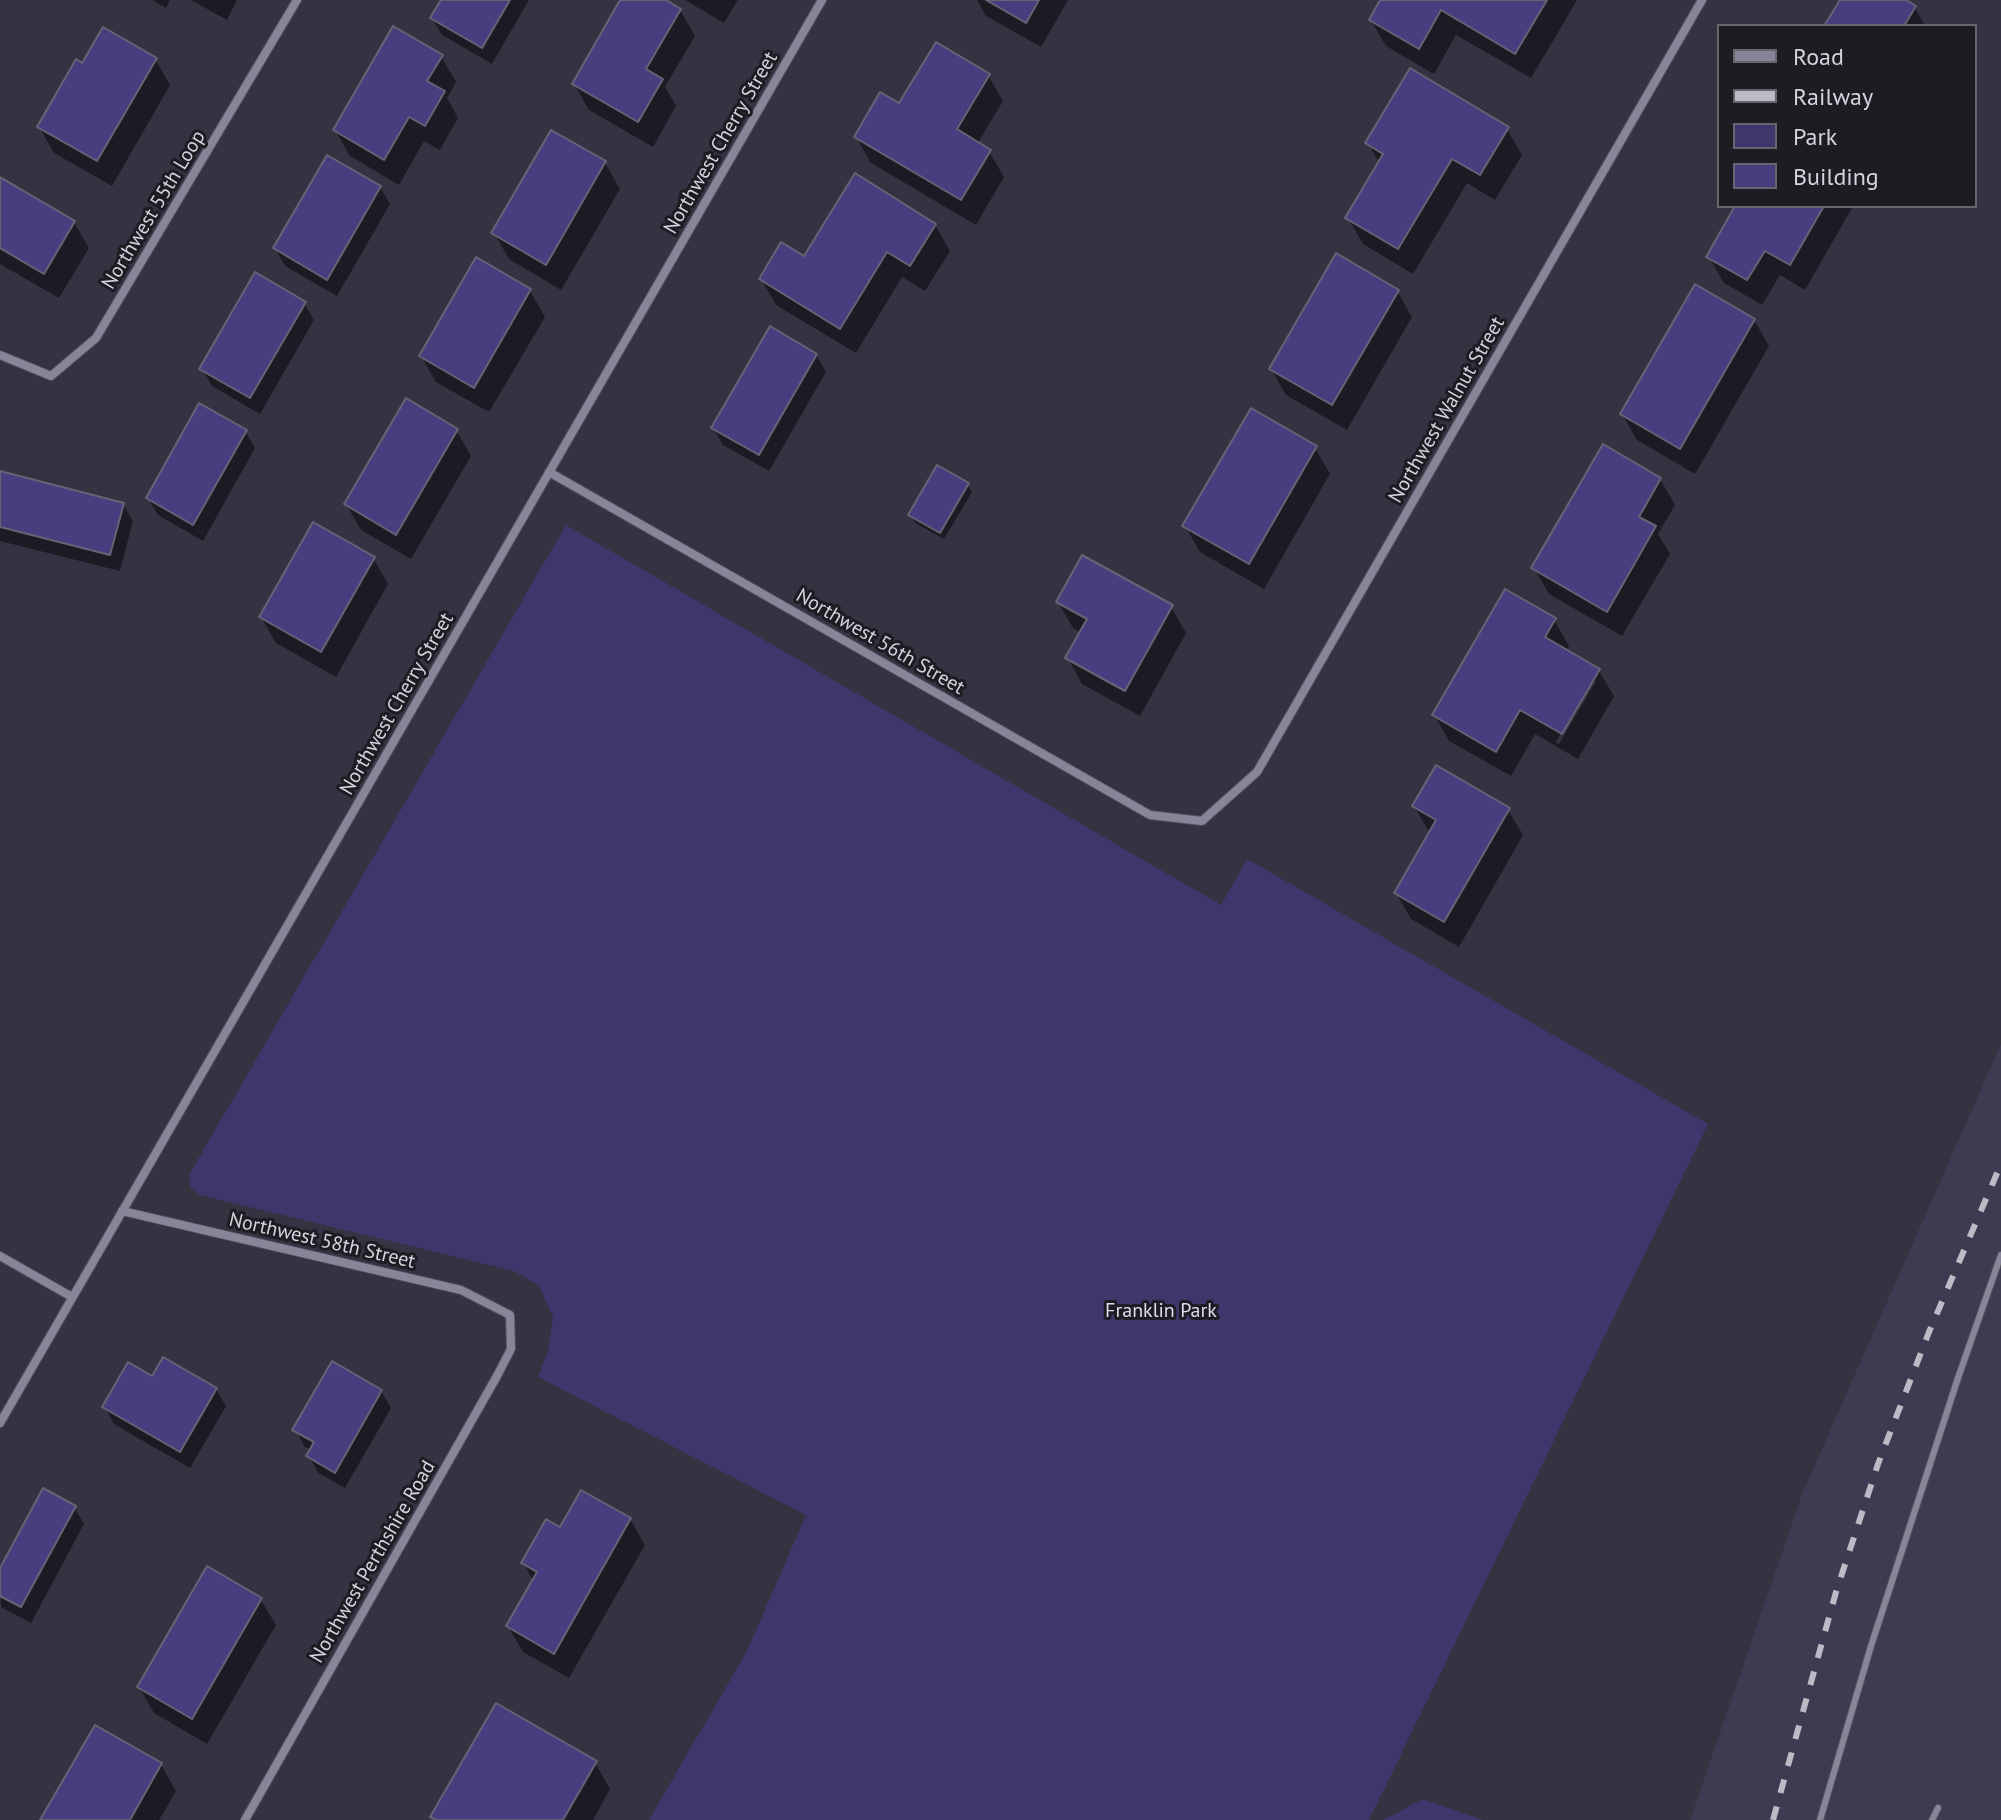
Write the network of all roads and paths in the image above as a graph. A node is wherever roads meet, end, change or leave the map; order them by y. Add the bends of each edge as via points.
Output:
1 (297, 0) edge
2 (822, 0) edge
3 (1702, 0) edge
4 (0, 355) edge
5 (549, 472) junction
6 (1202, 821) joint
7 (122, 1211) junction
8 (2001, 1255) edge
9 (0, 1256) edge
10 (72, 1297) junction
11 (510, 1315) joint
12 (0, 1423) edge
13 (1938, 1808) dead end
14 (245, 1820) edge
15 (1820, 1820) edge
16 (1932, 1820) edge

1 - 4 street, Northwest 55th Loop via 96,338 51,376
2 - 5 street, Northwest Cherry Street
3 - 6 street, Northwest Walnut Street via 1257,772
5 - 6 street, Northwest 56th Street via 1150,815
5 - 7 street, Northwest Cherry Street
7 - 10 street, Northwest Cherry Street
7 - 11 street, Northwest 58th Street via 461,1290
8 - 15 lane via 1871,1646
9 - 10 street
10 - 12 street, Northwest Cherry Street
11 - 14 street, Northwest Perthshire Road via 511,1349 497,1376
13 - 16 lane

